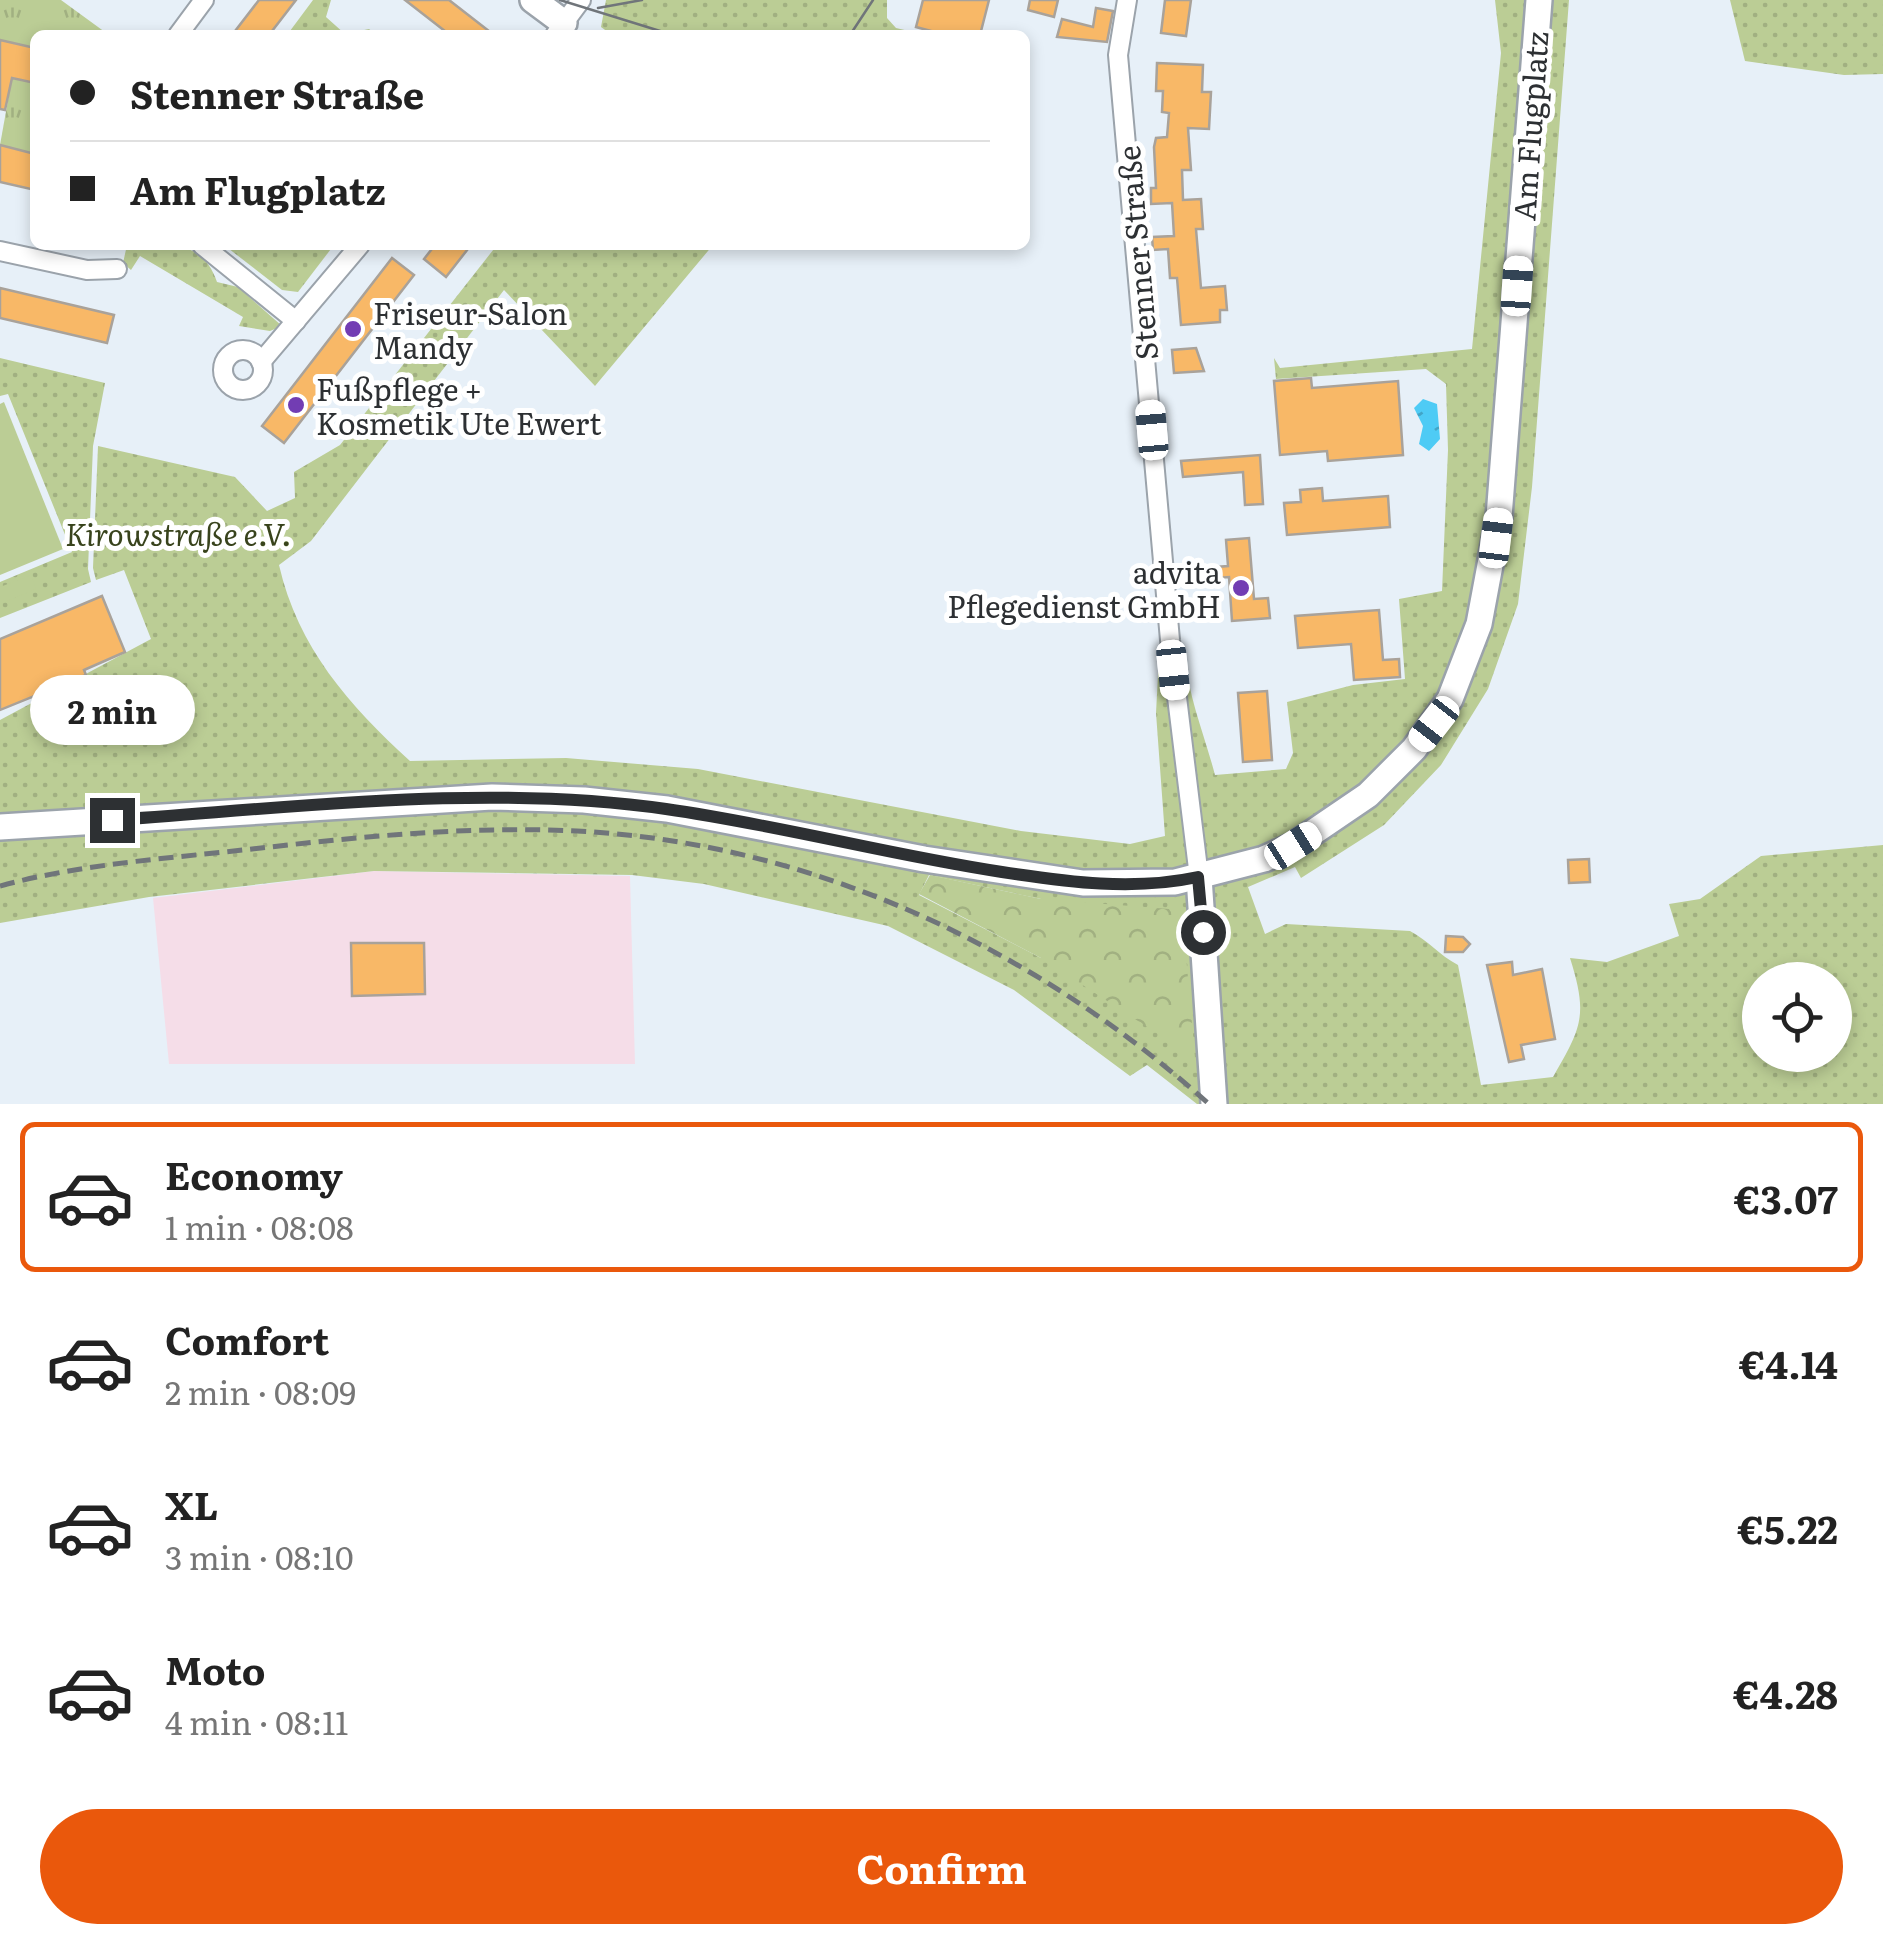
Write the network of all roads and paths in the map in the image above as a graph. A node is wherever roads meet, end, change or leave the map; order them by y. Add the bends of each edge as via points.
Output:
1 (204, 0) edge
2 (532, 0) edge
3 (581, 0) edge
4 (1127, 0) edge
5 (1539, 0) edge
6 (182, 30) edge
7 (565, 30) edge
8 (566, 30) edge
9 (0, 250) edge
10 (208, 250) edge
11 (356, 250) edge
12 (117, 269) dead end
13 (296, 321) junction
14 (260, 362) dead end
15 (0, 828) edge
16 (1198, 877) junction
17 (1214, 1104) edge

1 - 6 street
2 - 7 main road
3 - 8 street
4 - 16 street, Stenner Straße via 1118,55
5 - 16 main road, Am Flugplatz via 1499,517 1472,648 1434,724 1392,775 1293,846
9 - 12 street via 86,270
10 - 13 street
11 - 13 street
13 - 14 street
15 - 16 main road, Am Flugplatz via 492,797 584,800 1083,884
16 - 17 main road, Stenner Straße

